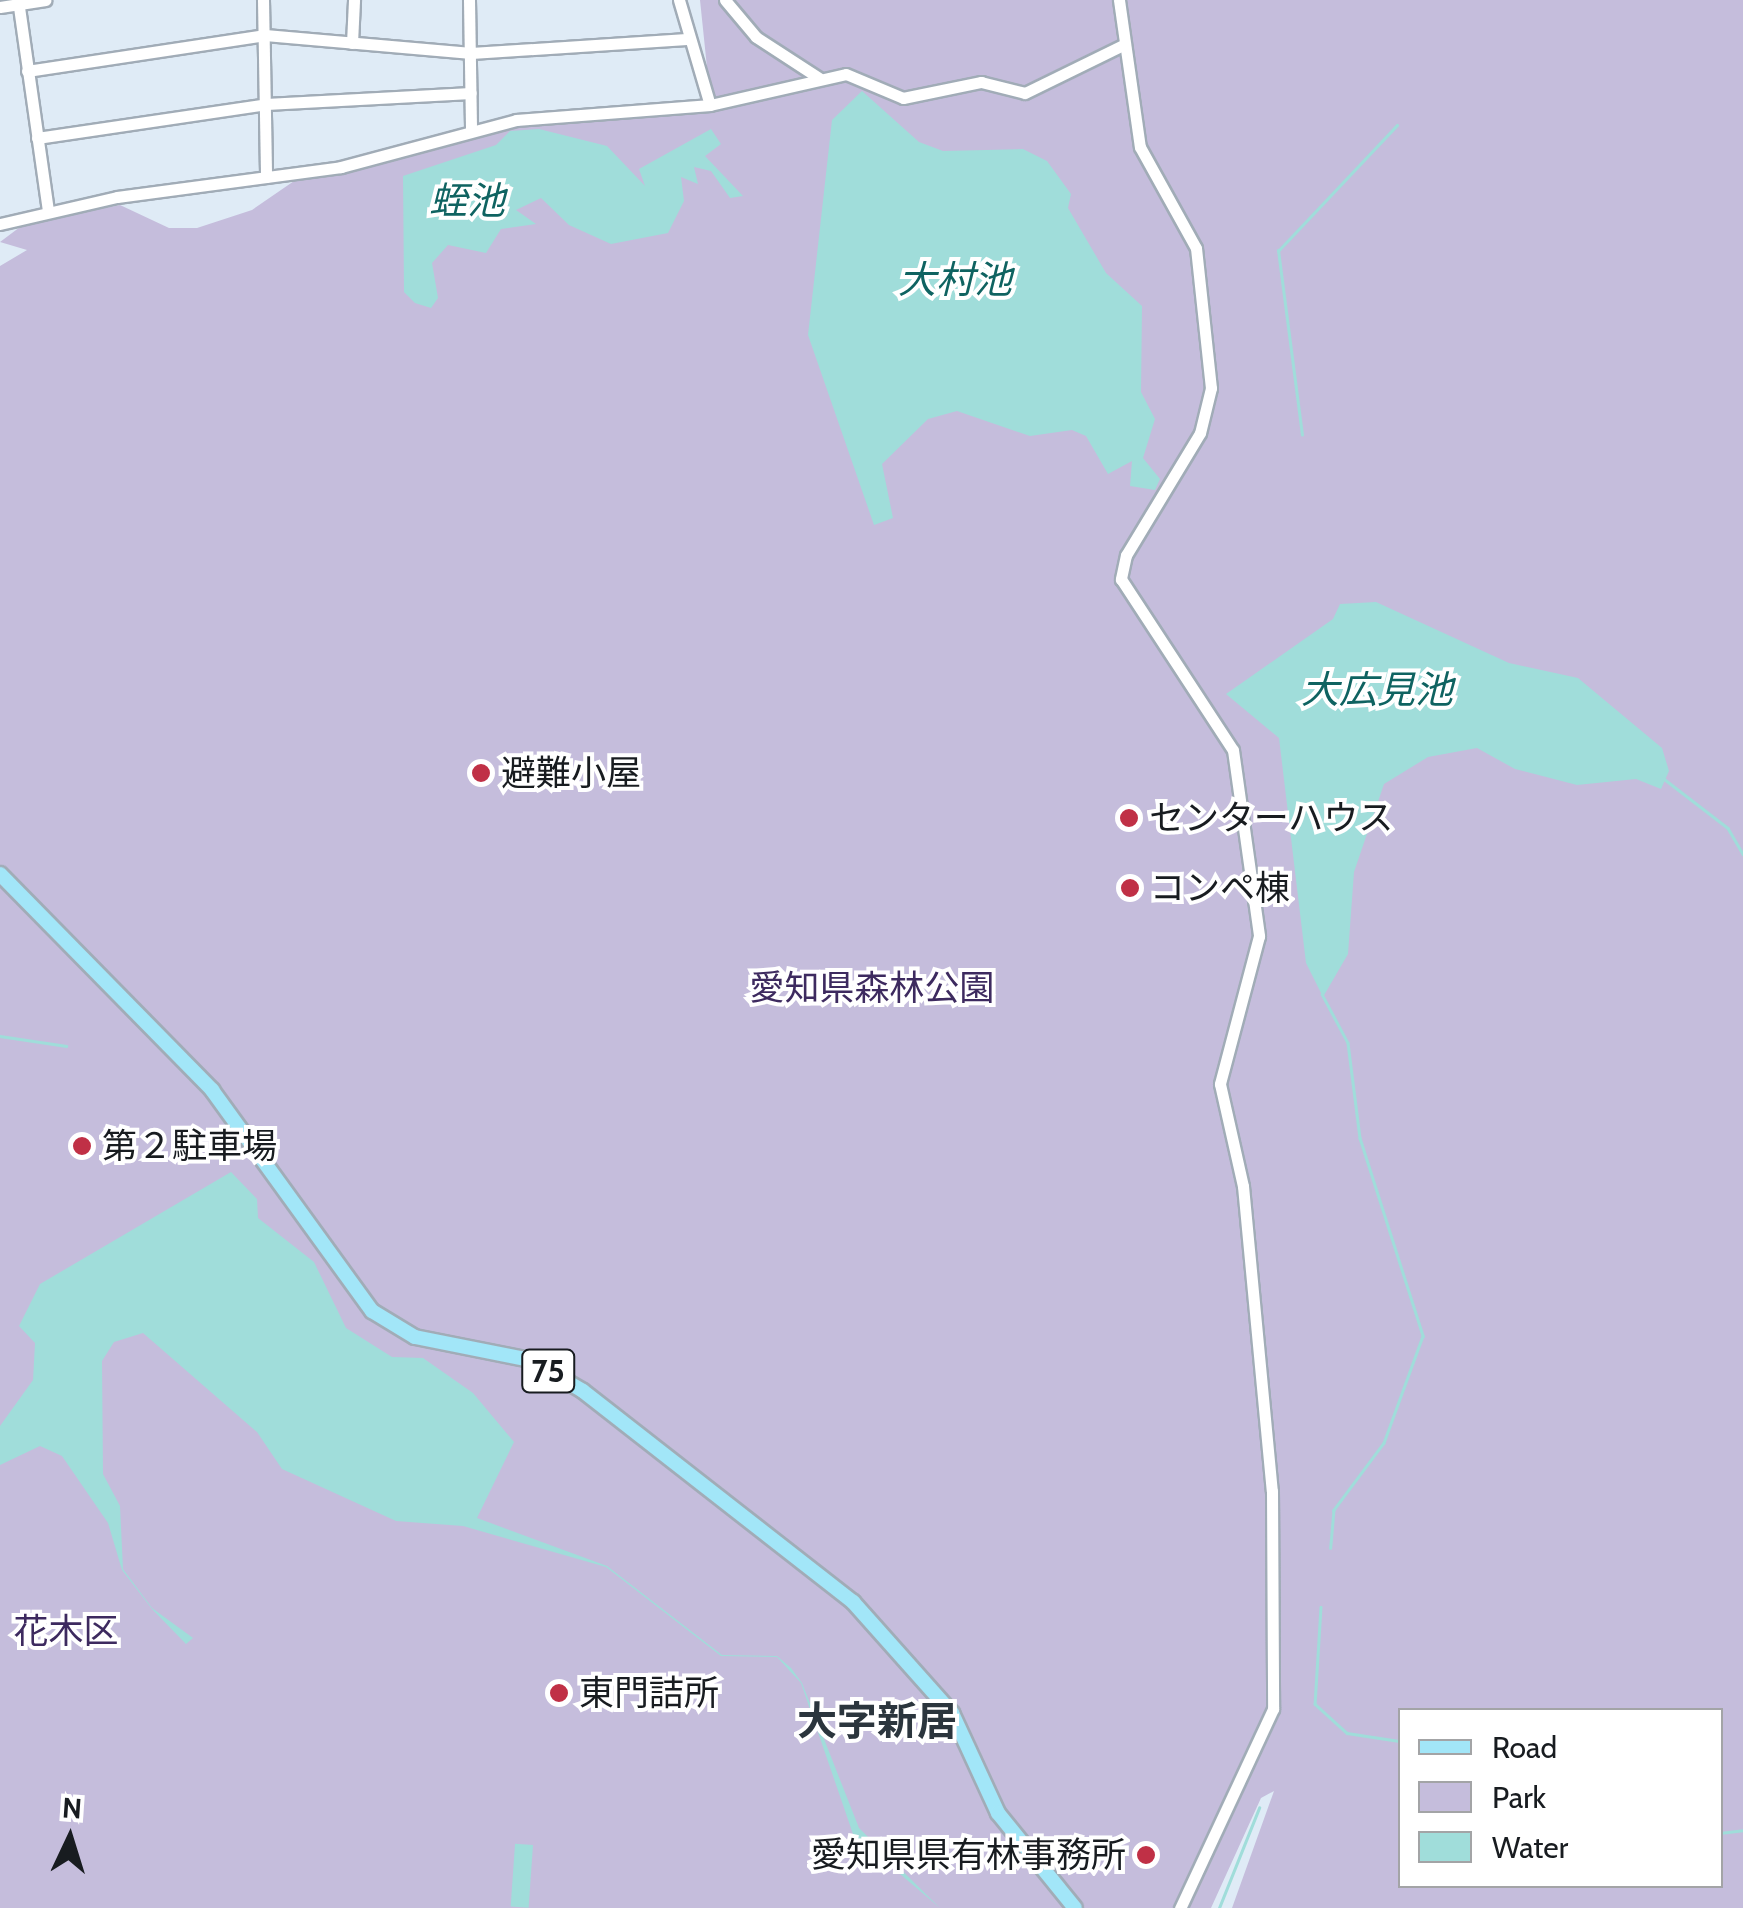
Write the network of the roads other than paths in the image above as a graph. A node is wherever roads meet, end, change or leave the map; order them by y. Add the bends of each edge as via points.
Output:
1 (46, 0) edge
2 (263, 0) edge
3 (354, 0) edge
4 (468, 0) edge
5 (679, 0) edge
6 (726, 0) edge
7 (1118, 0) edge
8 (18, 2) edge
9 (0, 7) edge
10 (265, 36) junction
11 (687, 38) junction
12 (352, 43) junction
13 (1123, 45) junction
14 (472, 53) junction
15 (28, 71) junction
16 (823, 79) junction
17 (471, 94) junction
18 (266, 104) junction
19 (710, 104) junction
20 (471, 130) junction
21 (36, 138) junction
22 (266, 177) junction
23 (48, 210) junction
24 (0, 224) edge
25 (0, 874) edge
26 (1074, 1908) edge
27 (1180, 1908) edge

1 - 8 street
2 - 10 street
3 - 12 street
4 - 14 street
5 - 11 street
6 - 16 street via 756,36
7 - 13 street
8 - 9 street
8 - 15 street
10 - 12 street
10 - 15 street
10 - 18 street
11 - 14 street
11 - 19 street
12 - 14 street
13 - 16 street via 1025,93 972,83 918,99 856,74
13 - 27 street via 1140,147 1193,235 1211,388 1200,433 1126,555 1121,579 1233,750 1259,936 1221,1074 1243,1186 1272,1490 1273,1708
14 - 17 street
15 - 21 street
16 - 19 street
17 - 18 street
17 - 20 street
18 - 21 street
18 - 22 street
19 - 20 street
20 - 22 street
21 - 23 street
22 - 23 street
23 - 24 street
25 - 26 main road, 75 via 212,1090 372,1312 416,1337 530,1360 567,1382 774,1532 853,1602 952,1713 998,1814

